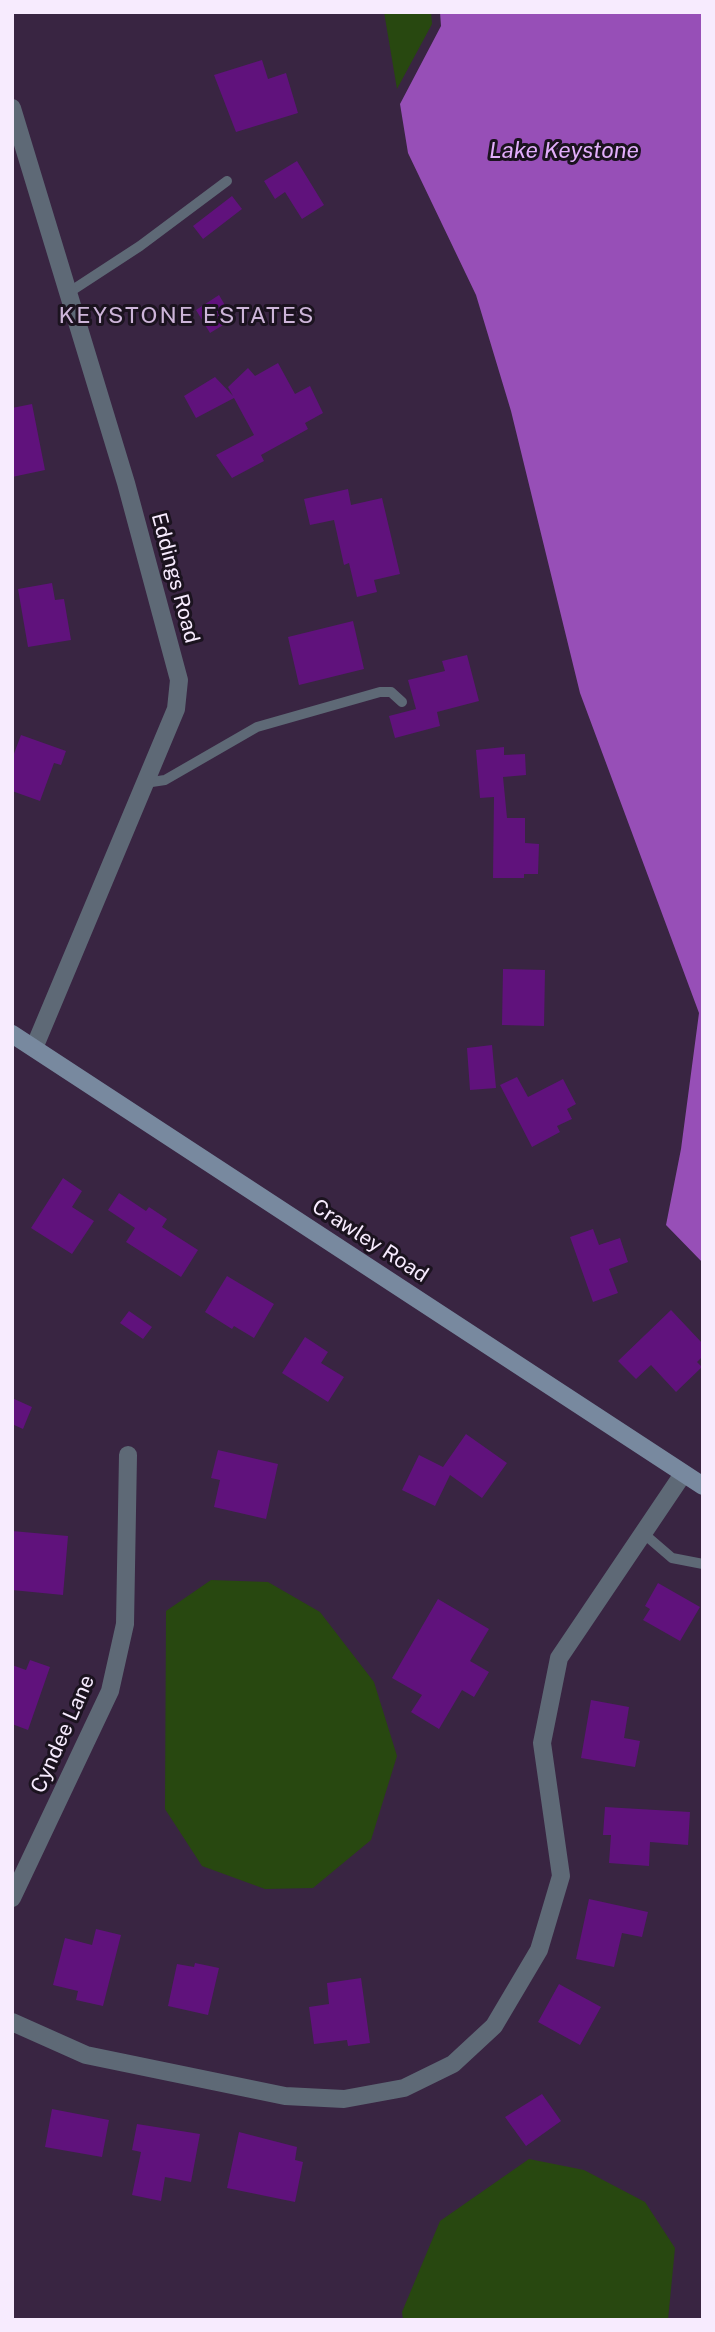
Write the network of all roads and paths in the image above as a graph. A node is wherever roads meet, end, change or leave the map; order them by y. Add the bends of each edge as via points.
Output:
1 (12, 108) edge
2 (226, 181) dead end
3 (68, 293) junction
4 (402, 702) dead end
5 (145, 783) junction
6 (12, 1034) edge
7 (34, 1048) junction
8 (128, 1455) dead end
9 (682, 1474) junction
10 (703, 1486) edge
11 (643, 1533) junction
12 (703, 1564) edge
13 (12, 1898) edge
14 (12, 2022) edge

1 - 3 street, Eddings Road
2 - 3 lane
3 - 5 street, Eddings Road via 179,680 176,709
4 - 5 lane via 391,692 380,692 257,727 164,780
5 - 7 street, Eddings Road
6 - 7 street, Crawley Road
7 - 9 street, Crawley Road
8 - 13 street, Cyndee Lane via 125,1624 110,1691
9 - 10 street, Crawley Road
9 - 11 street
11 - 12 lane via 672,1558
11 - 14 street via 559,1658 542,1743 561,1876 539,1950 494,2026 453,2064 404,2088 344,2099 285,2096 86,2055

